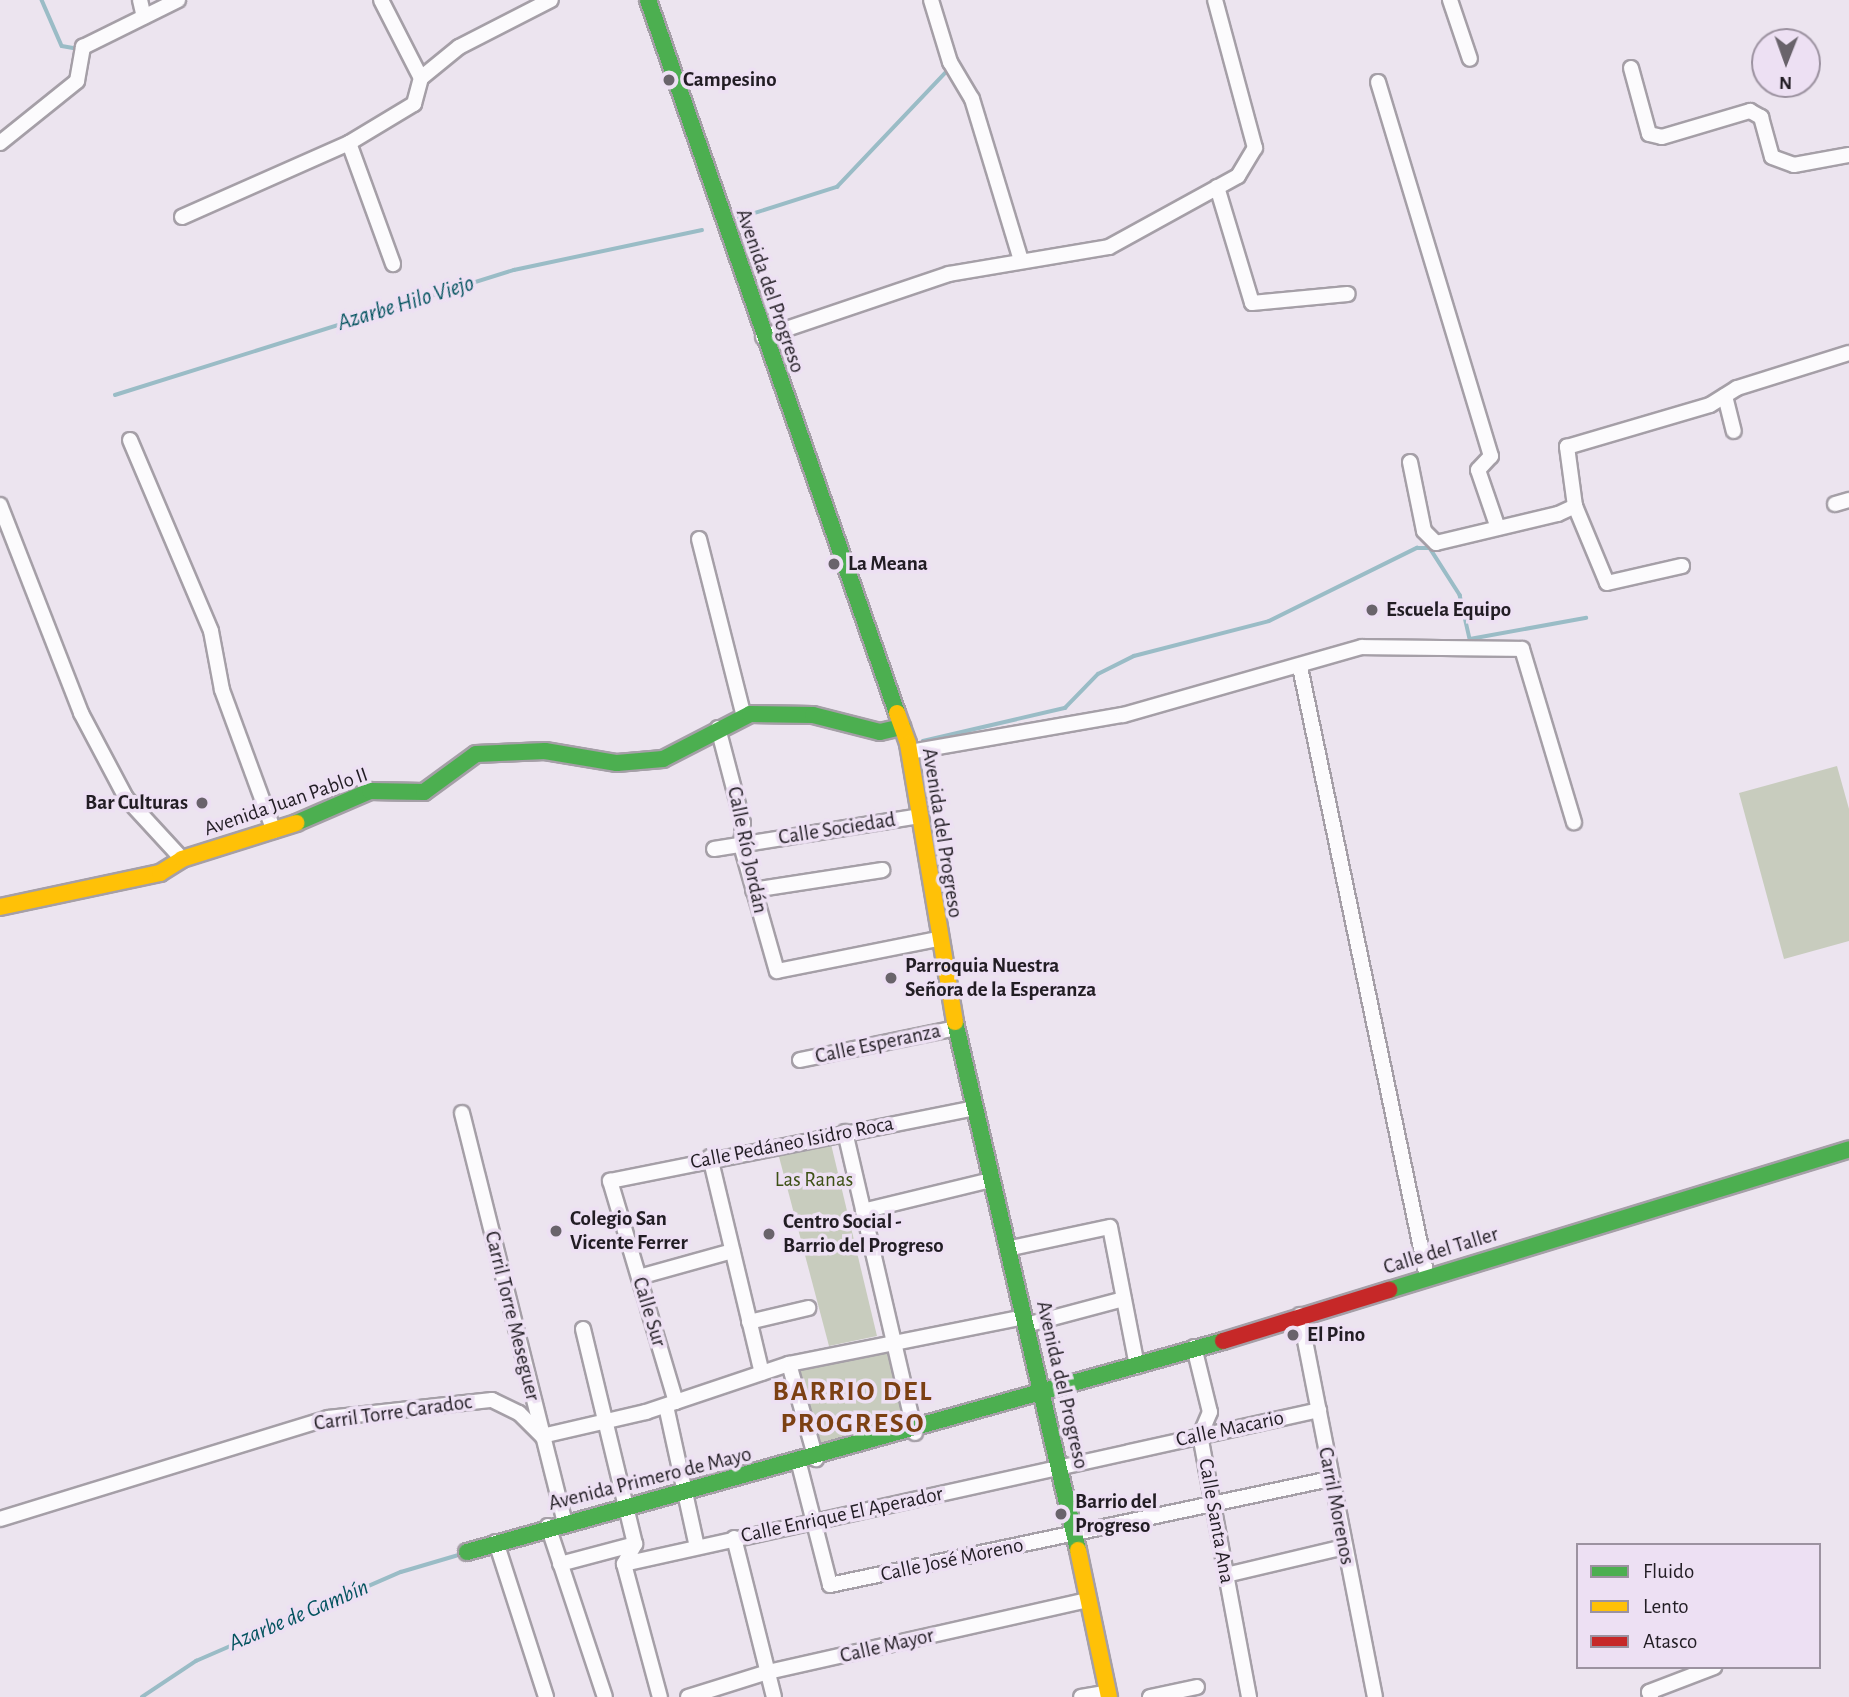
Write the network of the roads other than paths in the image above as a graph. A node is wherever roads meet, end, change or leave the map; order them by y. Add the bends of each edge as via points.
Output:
1 (140, 0) edge
2 (178, 0) edge
3 (381, 0) edge
4 (551, 0) edge
5 (648, 0) edge
6 (930, 0) edge
7 (1215, 0) edge
8 (1450, 0) edge
9 (144, 17) junction
10 (1469, 59) dead end
11 (1631, 68) dead end
12 (421, 78) junction
13 (1378, 82) dead end
14 (0, 143) edge
15 (349, 143) junction
16 (1849, 155) edge
17 (1217, 187) junction
18 (182, 217) dead end
19 (1021, 260) junction
20 (393, 264) dead end
21 (1348, 294) dead end
22 (763, 337) junction
23 (1849, 353) edge
24 (1725, 396) junction
25 (1734, 431) dead end
26 (130, 440) dead end
27 (1410, 462) dead end
28 (0, 505) edge
29 (1575, 506) junction
30 (1498, 528) junction
31 (699, 538) dead end
32 (1682, 566) dead end
33 (1300, 667) junction
34 (744, 717) junction
35 (902, 727) junction
36 (718, 728) junction
37 (910, 752) junction
38 (919, 816) junction
39 (1574, 822) dead end
40 (274, 831) junction
41 (741, 845) junction
42 (714, 849) dead end
43 (182, 859) junction
44 (882, 870) dead end
45 (753, 890) junction
46 (0, 907) edge
47 (937, 939) junction
48 (956, 1028) junction
49 (800, 1060) dead end
50 (974, 1108) junction
51 (462, 1113) dead end
52 (845, 1132) junction
53 (1849, 1149) edge
54 (710, 1157) junction
55 (991, 1180) junction
56 (610, 1181) joint
57 (863, 1210) junction
58 (1007, 1249) junction
59 (732, 1251) junction
60 (639, 1277) junction
61 (1427, 1277) junction
62 (1124, 1299) junction
63 (808, 1308) dead end
64 (1300, 1315) junction
65 (1025, 1321) junction
66 (749, 1322) junction
67 (583, 1329) dead end
68 (893, 1343) junction
69 (1194, 1348) junction
70 (789, 1364) junction
71 (1137, 1366) junction
72 (762, 1373) junction
73 (1046, 1395) junction
74 (671, 1404) junction
75 (1319, 1410) junction
76 (604, 1422) junction
77 (915, 1433) junction
78 (1200, 1435) junction
79 (542, 1436) junction
80 (816, 1459) junction
81 (799, 1464) junction
82 (1060, 1467) junction
83 (1330, 1479) junction
84 (685, 1491) junction
85 (1212, 1501) junction
86 (625, 1505) junction
87 (0, 1519) edge
88 (564, 1520) junction
89 (813, 1521) junction
90 (548, 1525) junction
91 (1074, 1534) junction
92 (734, 1538) junction
93 (496, 1542) junction
94 (635, 1544) junction
95 (697, 1547) junction
96 (1344, 1547) junction
97 (467, 1552) dead end
98 (560, 1564) junction
99 (624, 1564) junction
100 (1226, 1575) junction
101 (1087, 1600) junction
102 (1709, 1669) edge
103 (768, 1672) junction
104 (1197, 1687) dead end
105 (1108, 1694) edge
106 (546, 1697) edge
107 (605, 1697) edge
108 (660, 1697) edge
109 (688, 1697) edge
110 (774, 1697) edge
111 (1081, 1697) edge
112 (1150, 1697) edge
113 (1249, 1697) edge
114 (1375, 1697) edge
115 (1651, 1697) edge

1 - 9 street
2 - 9 street
3 - 12 street
4 - 12 street via 459,47
5 - 22 street, Avenida del Progreso
6 - 19 street via 950,62 972,99
7 - 17 street via 1255,148 1250,164
8 - 10 street
9 - 14 street via 83,47 77,81
11 - 16 street via 1649,134 1662,137 1750,111 1761,117 1772,157 1794,165
12 - 15 street via 414,104
13 - 30 street via 1491,456 1478,470
15 - 18 street
15 - 20 street
17 - 19 street via 1109,247
17 - 21 street via 1252,303
19 - 22 street via 949,274
22 - 35 street, Avenida del Progreso
23 - 24 street
24 - 25 street
24 - 29 street via 1567,447
26 - 40 street via 211,631 222,690
27 - 30 street via 1424,531 1436,543
28 - 43 street via 81,713 126,799
29 - 30 street
29 - 32 street via 1607,583
31 - 34 street
33 - 37 street via 1123,715
33 - 39 street via 1362,647 1522,649
33 - 61 street
34 - 35 street, Avenida Juan Pablo II via 813,715 880,732
34 - 36 street, Avenida Juan Pablo II
35 - 37 street, Avenida del Progreso
36 - 40 street, Avenida Juan Pablo II via 663,759 617,763 545,751 477,754 424,792 370,791
36 - 41 street, Calle Río Jordán via 743,823
37 - 38 street, Avenida del Progreso
38 - 41 street, Calle Sociedad
38 - 47 street, Avenida del Progreso
40 - 43 street, Avenida Juan Pablo II
41 - 42 street, Calle Sociedad
41 - 45 street, Calle Río Jordán
43 - 46 street, Avenida Juan Pablo II via 160,873
44 - 45 street
45 - 47 street, Calle Río Jordán via 777,971
47 - 48 street, Avenida del Progreso
48 - 49 street, Calle Esperanza
48 - 50 street, Avenida del Progreso
50 - 52 street, Calle Pedáneo Isidro Roca
50 - 55 street, Avenida del Progreso
51 - 79 street, Carril Torre Meseguer
52 - 54 street, Calle Pedáneo Isidro Roca
52 - 57 street
53 - 61 street, Calle del Taller
54 - 56 street, Calle Pedáneo Isidro Roca
54 - 59 street
55 - 57 street
55 - 58 street, Avenida del Progreso
56 - 60 street, Calle Sur
57 - 68 street
58 - 62 street via 1110,1227
58 - 65 street, Avenida del Progreso
59 - 60 street
59 - 66 street
60 - 74 street, Calle Sur
61 - 64 street, Calle del Taller
62 - 65 street
62 - 71 street
63 - 66 street
64 - 69 street, Calle del Taller
64 - 75 street, Carril Morenos
65 - 68 street
65 - 73 street, Avenida del Progreso
66 - 72 street
67 - 76 street
68 - 70 street
68 - 77 street
69 - 71 street, Calle del Taller
69 - 78 street, Calle Santa Ana via 1210,1412
70 - 72 street
70 - 80 street
71 - 73 street, Calle del Taller
72 - 74 street
73 - 77 street, Avenida Primero de Mayo
73 - 82 street, Avenida del Progreso
74 - 76 street
74 - 84 street, Calle Sur
75 - 78 street, Calle Macario
75 - 83 street, Carril Morenos
76 - 79 street
76 - 86 street
77 - 80 street, Avenida Primero de Mayo
78 - 82 street, Calle Macario
78 - 85 street, Calle Santa Ana
79 - 87 street, Carril Torre Caradoc via 519,1413 492,1400 328,1419
79 - 88 street, Carril Torre Meseguer
80 - 81 street, Avenida Primero de Mayo
81 - 84 street, Avenida Primero de Mayo
81 - 89 street
82 - 89 street, Calle Enrique El Aperador
82 - 91 street, Avenida del Progreso
83 - 85 street, Calle José Moreno
83 - 96 street, Carril Morenos
84 - 86 street, Avenida Primero de Mayo
84 - 95 street, Calle Sur
85 - 91 street, Calle José Moreno
85 - 100 street, Calle Santa Ana
86 - 88 street, Avenida Primero de Mayo
86 - 94 street
88 - 90 street, Avenida Primero de Mayo
89 - 91 street, Calle José Moreno via 830,1586
89 - 92 street, Calle Enrique El Aperador
90 - 93 street, Avenida Primero de Mayo
90 - 98 street
91 - 101 street, Avenida del Progreso
92 - 95 street, Calle Enrique El Aperador
92 - 103 street
93 - 97 street, Avenida Primero de Mayo
93 - 106 street
94 - 98 street
94 - 99 street
95 - 99 street, Calle Enrique El Aperador
96 - 100 street
96 - 114 street, Carril Morenos
98 - 107 street
99 - 108 street
100 - 113 street, Calle Santa Ana
101 - 103 street, Calle Mayor
101 - 105 street, Avenida del Progreso
102 - 115 street via 1649,1692
103 - 109 street, Calle Mayor
103 - 110 street
104 - 112 street
105 - 111 street

